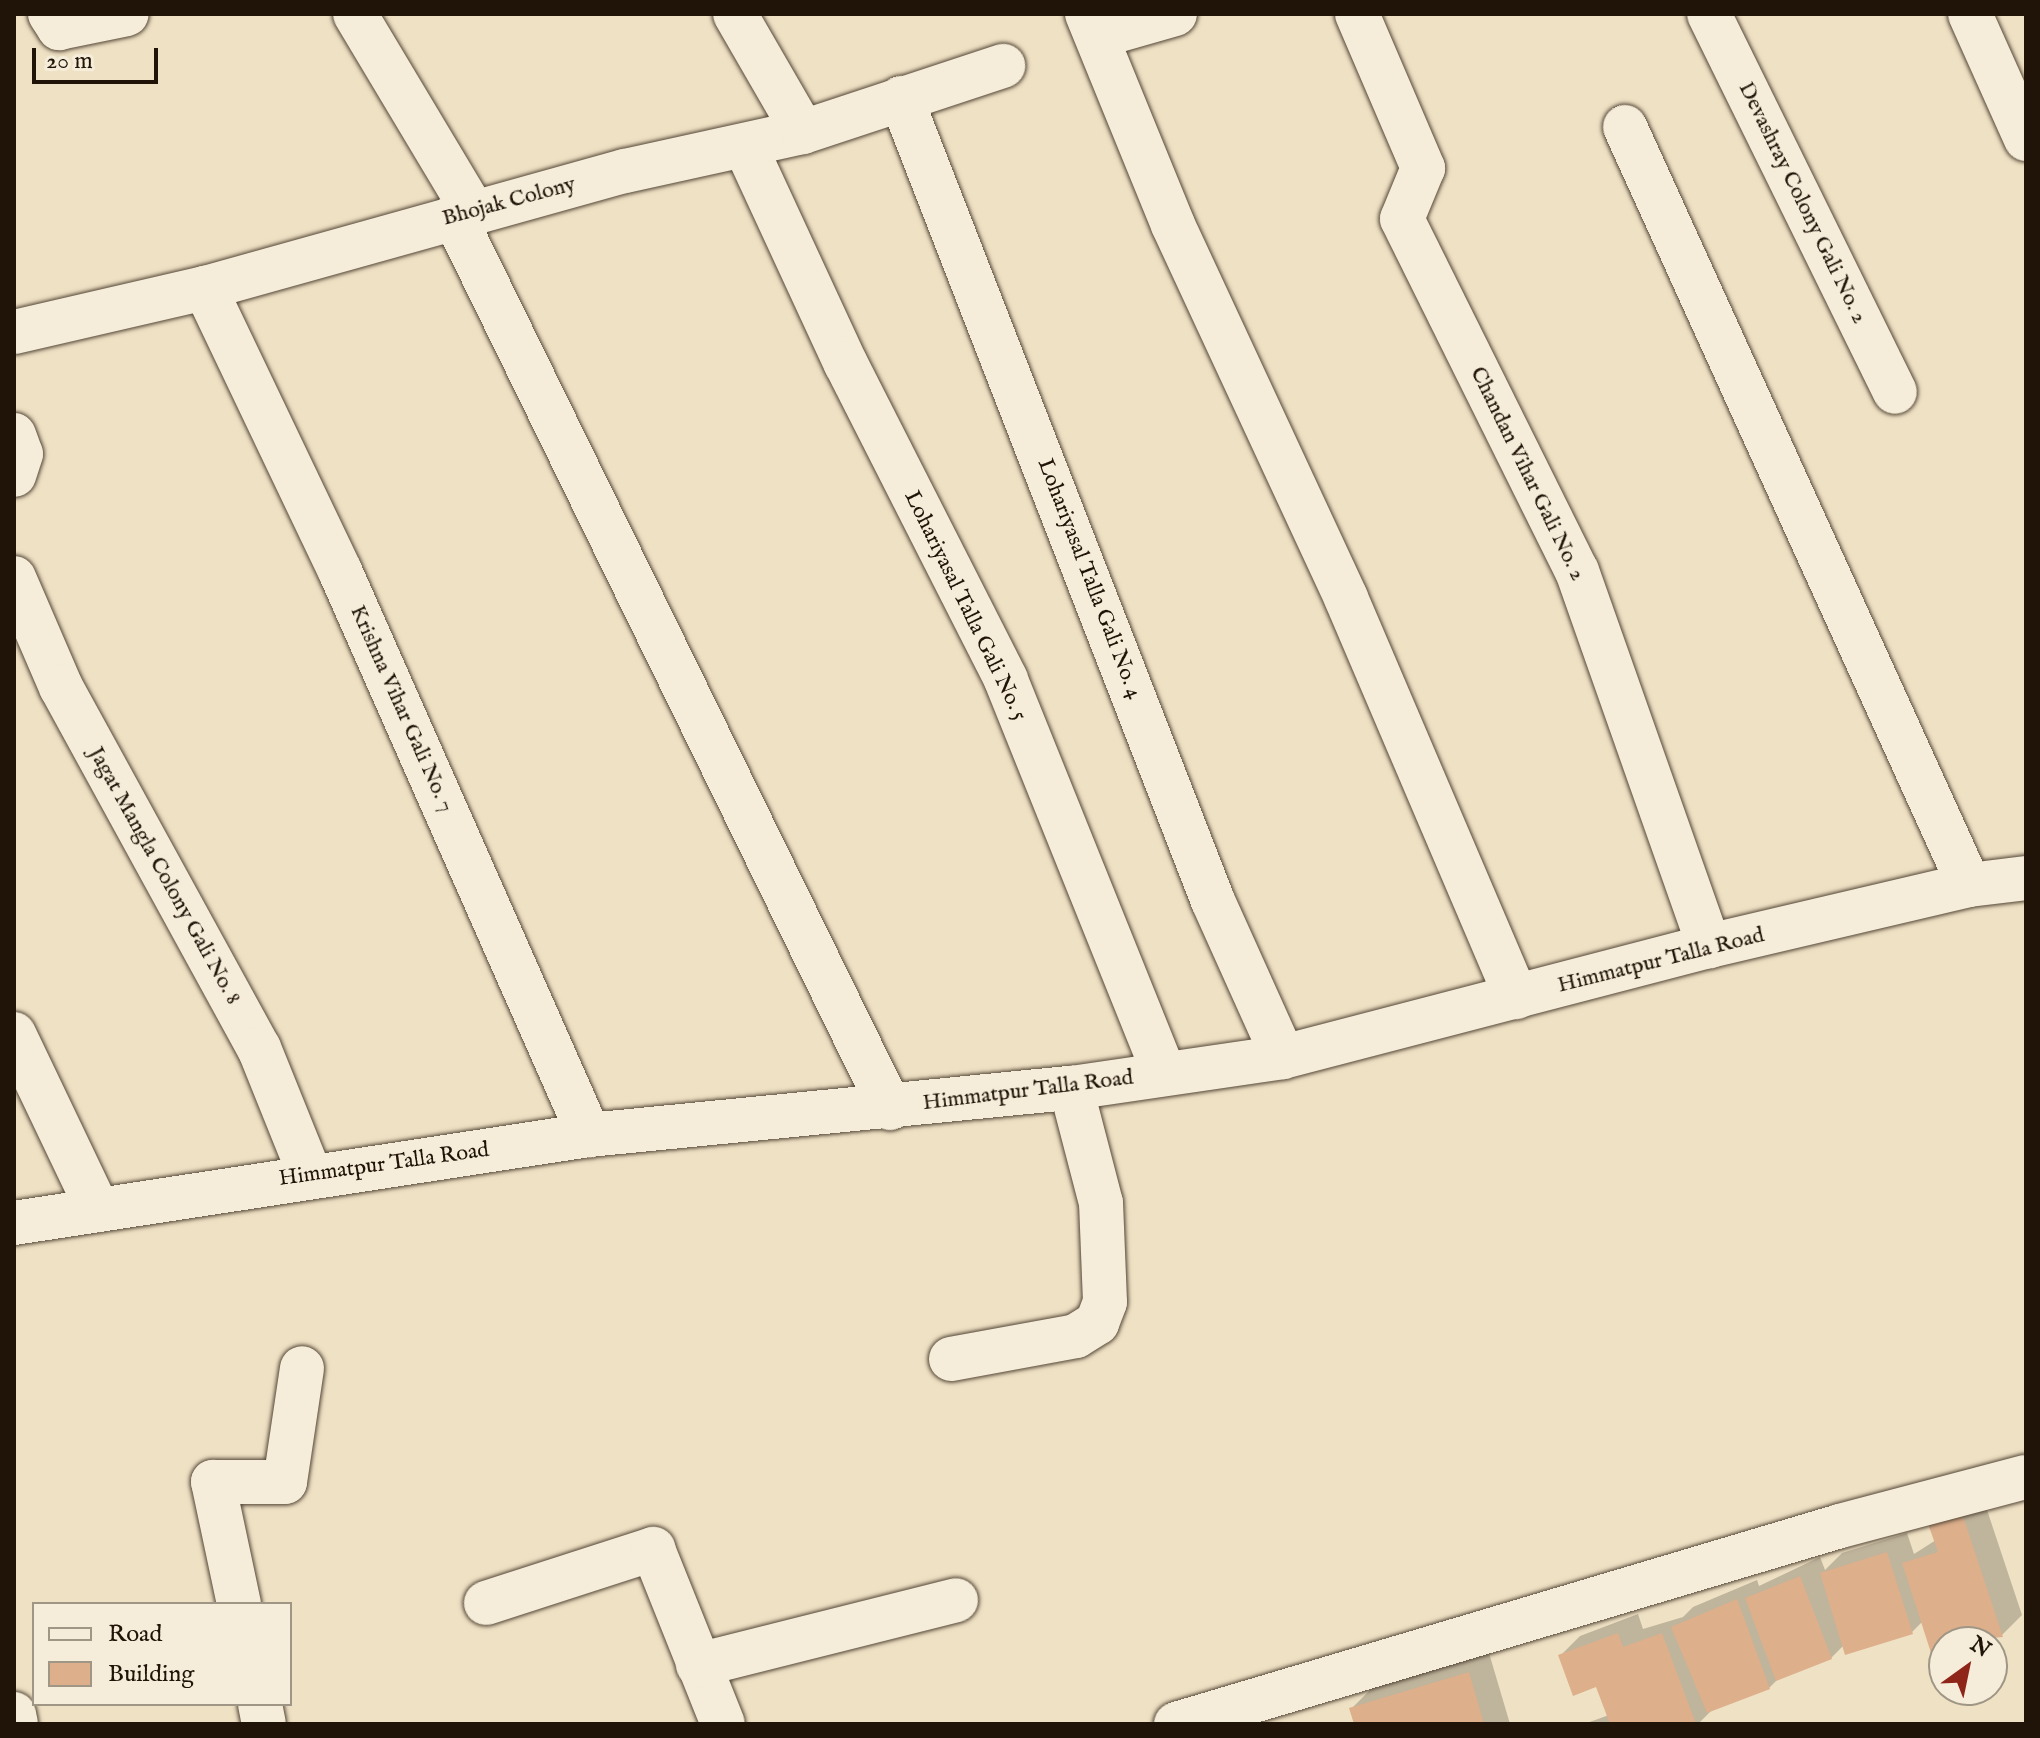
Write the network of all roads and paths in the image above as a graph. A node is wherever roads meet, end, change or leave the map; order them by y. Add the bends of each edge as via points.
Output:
1 (50, 14) edge
2 (127, 14) edge
3 (355, 14) edge
4 (735, 14) edge
5 (1175, 14) edge
6 (1357, 14) edge
7 (1709, 14) edge
8 (1970, 14) edge
9 (1093, 25) edge
10 (1003, 66) dead end
11 (901, 98) junction
12 (1625, 127) dead end
13 (803, 132) junction
14 (2026, 139) edge
15 (746, 148) junction
16 (463, 214) junction
17 (205, 288) junction
18 (14, 332) edge
19 (1895, 392) dead end
20 (14, 435) edge
21 (14, 475) edge
22 (14, 578) edge
23 (2026, 878) edge
24 (1969, 885) junction
25 (1709, 946) junction
26 (1516, 997) junction
27 (14, 1034) edge
28 (1283, 1057) junction
29 (1164, 1074) junction
30 (1071, 1088) junction
31 (890, 1108) junction
32 (589, 1135) junction
33 (310, 1175) junction
34 (98, 1210) junction
35 (14, 1223) edge
36 (951, 1359) dead end
37 (302, 1368) dead end
38 (2026, 1477) edge
39 (956, 1600) dead end
40 (239, 1602) edge
41 (486, 1603) dead end
42 (698, 1665) junction
43 (14, 1714) edge
44 (16, 1724) edge
45 (723, 1724) edge
46 (1176, 1724) edge

1 - 2 street via 59,28
3 - 16 street
4 - 13 street
5 - 9 street
6 - 25 street, Chandan Vihar Gali No. 2 via 1423,168 1402,219 1577,571
7 - 19 street, Devashray Colony Gali No. 2
8 - 14 street
9 - 26 street via 1173,225 1346,598
10 - 11 street, Bhojak Colony
11 - 13 street, Bhojak Colony
11 - 28 street, Lohariyasal Talla Gali No. 4 via 1213,901
12 - 24 street
13 - 15 street, Bhojak Colony
15 - 16 street, Bhojak Colony via 625,171
15 - 29 street, Lohariyasal Talla Gali No. 5 via 846,364 1006,680
16 - 17 street, Bhojak Colony
16 - 31 street
17 - 18 street, Bhojak Colony
17 - 32 street, Krishna Vihar Gali No. 7 via 340,571
20 - 21 street via 21,454
22 - 33 street, Jagat Mangla Colony Gali No. 8 via 61,687 259,1048
23 - 24 street, Himmatpur Talla Road
24 - 25 street, Himmatpur Talla Road via 1840,920
25 - 26 street, Himmatpur Talla Road
26 - 28 street, Himmatpur Talla Road
27 - 34 street
28 - 29 street, Himmatpur Talla Road
29 - 30 street, Himmatpur Talla Road
30 - 31 street, Himmatpur Talla Road
30 - 36 street via 1101,1203 1105,1302 1097,1323 1076,1336
31 - 32 street, Himmatpur Talla Road
32 - 33 street, Himmatpur Talla Road
33 - 34 street, Himmatpur Talla Road
34 - 35 street, Himmatpur Talla Road
37 - 40 street via 285,1482 213,1482
38 - 46 street via 1810,1535
39 - 42 street
41 - 42 street via 653,1549
42 - 45 street
43 - 44 street

